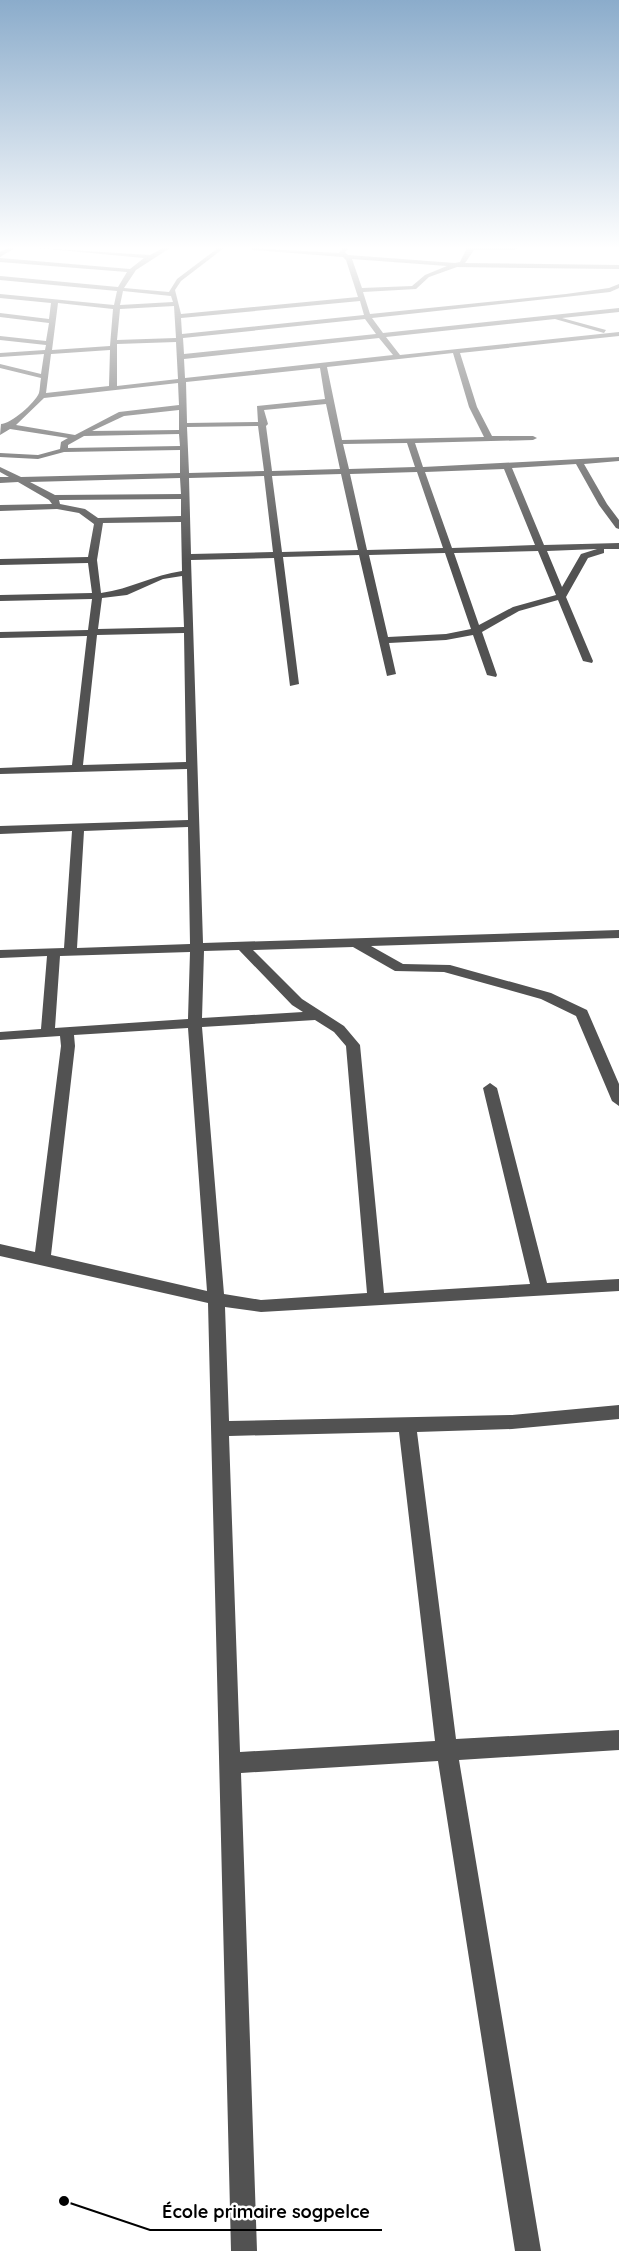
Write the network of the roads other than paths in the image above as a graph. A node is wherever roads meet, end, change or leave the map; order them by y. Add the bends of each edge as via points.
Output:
1 (48, 353) edge
2 (115, 353) edge
3 (180, 353) edge
4 (216, 353) edge
5 (395, 353) edge
6 (436, 353) edge
7 (457, 353) edge
8 (180, 357) junction
9 (398, 357) junction
10 (323, 365) junction
11 (0, 366) edge
12 (44, 377) junction
13 (182, 381) junction
14 (113, 388) junction
15 (42, 396) junction
16 (329, 401) junction
17 (183, 407) junction
18 (264, 424) junction
19 (4, 426) edge
20 (0, 433) edge
21 (183, 435) junction
22 (79, 436) junction
23 (533, 438) dead end
24 (489, 439) junction
25 (410, 441) junction
26 (339, 442) junction
27 (64, 450) junction
28 (0, 455) edge
29 (619, 459) edge
30 (579, 462) junction
31 (507, 466) junction
32 (0, 469) edge
33 (420, 469) junction
34 (345, 470) junction
35 (268, 472) junction
36 (184, 475) junction
37 (0, 480) edge
38 (19, 480) junction
39 (185, 496) junction
40 (55, 502) junction
41 (0, 508) edge
42 (186, 519) junction
43 (96, 521) junction
44 (619, 526) edge
45 (618, 545) edge
46 (542, 548) junction
47 (448, 551) junction
48 (364, 553) junction
49 (278, 555) junction
50 (92, 560) junction
51 (0, 562) edge
52 (187, 565) junction
53 (97, 596) junction
54 (562, 596) junction
55 (0, 598) edge
56 (189, 630) junction
57 (476, 631) junction
58 (92, 633) junction
59 (0, 635) edge
60 (383, 640) junction
61 (588, 661) dead end
62 (391, 674) dead end
63 (492, 675) dead end
64 (294, 684) dead end
65 (192, 765) junction
66 (77, 769) junction
67 (0, 771) edge
68 (194, 823) junction
69 (78, 827) junction
70 (0, 830) edge
71 (619, 934) edge
72 (355, 942) junction
73 (242, 946) junction
74 (196, 948) junction
75 (54, 952) junction
76 (70, 952) junction
77 (0, 954) edge
78 (318, 1016) junction
79 (195, 1024) junction
80 (68, 1033) junction
81 (48, 1034) junction
82 (0, 1036) edge
83 (490, 1088) dead end
84 (619, 1101) edge
85 (0, 1250) edge
86 (42, 1259) junction
87 (619, 1285) edge
88 (540, 1289) junction
89 (376, 1298) junction
90 (216, 1299) junction
91 (619, 1412) edge
92 (407, 1425) junction
93 (220, 1429) junction
94 (619, 1740) edge
95 (447, 1750) junction
96 (230, 1762) junction
97 (244, 2251) edge
98 (528, 2251) edge

1 - 12 street
2 - 14 street
3 - 8 street
4 - 8 street
5 - 9 street
6 - 9 street
7 - 24 street via 473,407
8 - 13 street
9 - 10 street
10 - 13 street
10 - 16 street
11 - 12 street
12 - 15 street
13 - 14 street
13 - 17 street
14 - 15 street
15 - 19 street
16 - 18 street via 262,406
16 - 26 street
17 - 21 street
17 - 22 street via 122,414
18 - 21 street
18 - 35 street
19 - 20 street
19 - 22 street
21 - 22 street
21 - 27 street
21 - 36 street
22 - 27 street via 64,444
23 - 24 street
24 - 25 street
25 - 26 street
25 - 33 street
26 - 34 street
27 - 28 street via 38,457
29 - 30 street
30 - 31 street
30 - 44 street
31 - 33 street
31 - 46 street
32 - 38 street
33 - 34 street
33 - 47 street
34 - 35 street
34 - 48 street
35 - 36 street
35 - 49 street
36 - 38 street
36 - 39 street
37 - 38 street
38 - 40 street
39 - 40 street
39 - 42 street
40 - 41 street
40 - 43 street via 82,511
42 - 43 street
42 - 52 street
43 - 50 street via 99,523
45 - 46 street
45 - 54 street via 584,556
46 - 47 street
46 - 54 street
47 - 48 street
47 - 57 street
48 - 49 street
48 - 60 street
49 - 52 street
49 - 64 street
50 - 51 street
50 - 53 street
52 - 53 street via 124,593
52 - 56 street
53 - 55 street
53 - 58 street
54 - 57 street via 516,609
54 - 61 street
56 - 58 street
56 - 65 street
57 - 60 street via 446,637
57 - 63 street
58 - 59 street
58 - 66 street
60 - 62 street
65 - 66 street
65 - 68 street
66 - 67 street
68 - 69 street
68 - 74 street
69 - 70 street
69 - 76 street
71 - 72 street
72 - 73 street
72 - 84 street via 400,968 445,968 546,996 582,1013
73 - 74 street
73 - 78 street via 297,1002
74 - 76 street
74 - 79 street
75 - 76 street
75 - 77 street
75 - 81 street
78 - 79 street
78 - 89 street via 339,1029 352,1045
79 - 80 street
79 - 90 street
80 - 81 street
80 - 86 street
81 - 82 street
83 - 88 street
85 - 86 street
86 - 90 street
87 - 88 street
88 - 89 street
89 - 90 street via 261,1306
90 - 93 street
91 - 92 street via 512,1422
92 - 93 street
92 - 95 street
93 - 96 street
94 - 95 street
95 - 96 street
95 - 98 street
96 - 97 street

